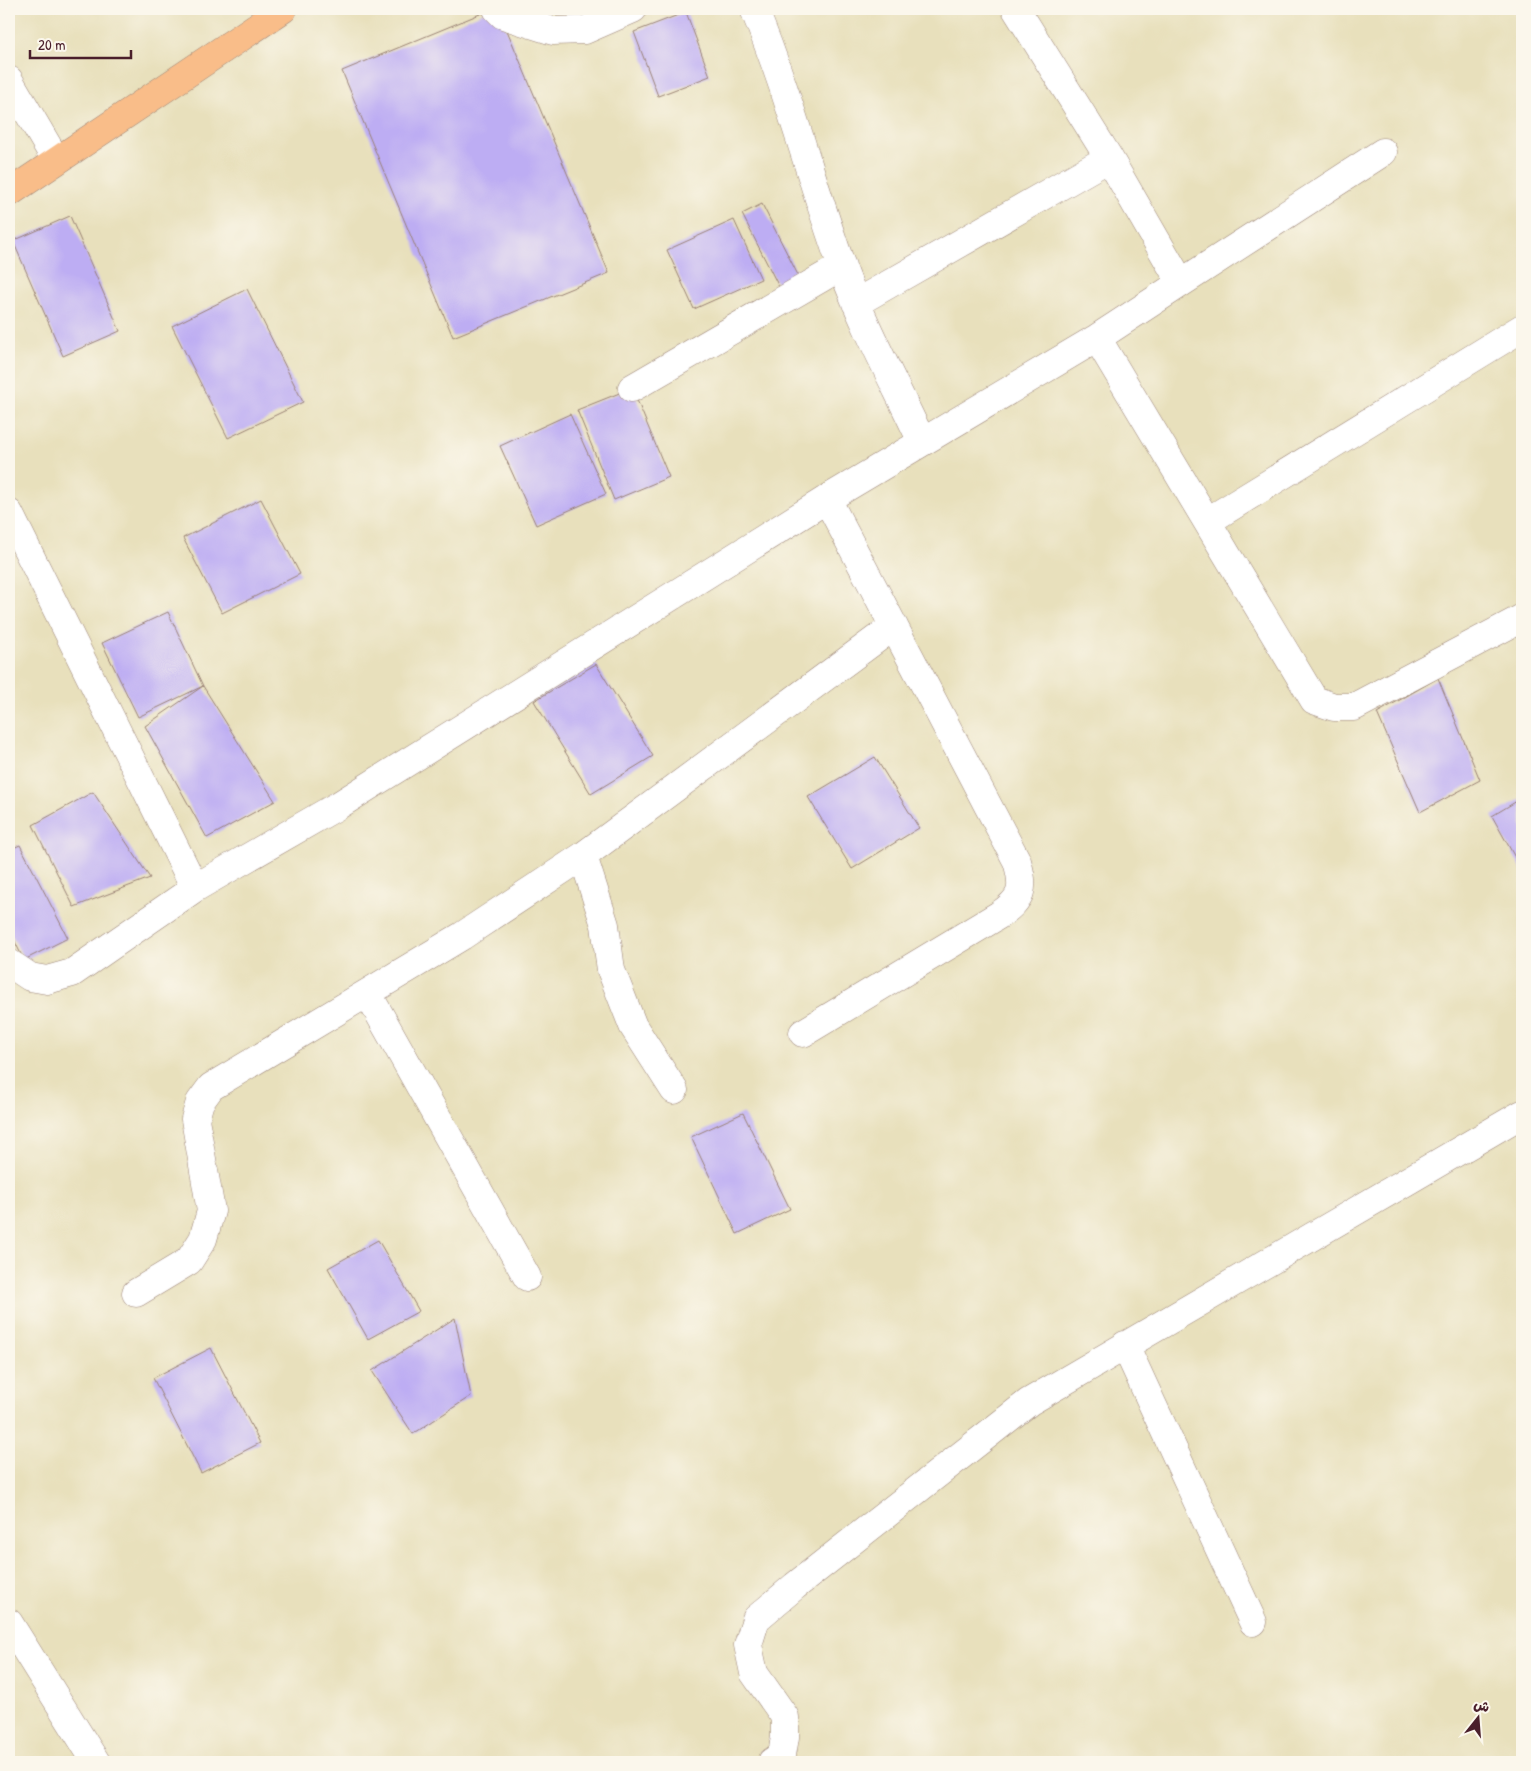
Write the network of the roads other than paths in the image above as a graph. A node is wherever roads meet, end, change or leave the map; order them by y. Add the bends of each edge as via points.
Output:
1 (283, 9) edge
2 (497, 9) edge
3 (633, 9) edge
4 (754, 9) edge
5 (1016, 9) edge
6 (9, 80) edge
7 (1383, 152) dead end
8 (1109, 158) junction
9 (56, 160) junction
10 (9, 193) edge
11 (842, 266) junction
12 (1181, 283) junction
13 (856, 303) junction
14 (1522, 328) edge
15 (1098, 338) junction
16 (632, 388) dead end
17 (922, 442) junction
18 (827, 499) junction
19 (9, 513) edge
20 (1208, 521) junction
21 (1522, 618) edge
22 (894, 626) junction
23 (583, 856) junction
24 (195, 888) junction
25 (9, 963) edge
26 (368, 994) junction
27 (803, 1033) dead end
28 (674, 1090) dead end
29 (1522, 1114) edge
30 (527, 1277) dead end
31 (136, 1293) dead end
32 (1125, 1345) junction
33 (1253, 1622) dead end
34 (9, 1623) edge
35 (96, 1762) edge
36 (772, 1762) edge

1 - 9 main road
2 - 3 street via 503,15 553,31 585,30
4 - 11 street via 774,56
5 - 8 street
6 - 9 street
7 - 12 street
8 - 12 street
8 - 13 street
9 - 10 main road
11 - 13 street
11 - 16 street
12 - 15 street
13 - 17 street
14 - 20 street
15 - 17 street
15 - 20 street
17 - 18 street
18 - 22 street
18 - 24 street via 338,805
19 - 24 street
20 - 21 street via 1314,700 1334,707 1354,707 1376,697
22 - 23 street
22 - 27 street via 1017,861 1021,893 1015,904 999,915
23 - 26 street
23 - 28 street via 605,926 612,970 633,1026
24 - 25 street via 72,973 47,980 30,977
26 - 30 street
26 - 31 street via 211,1088 200,1102 195,1119 211,1211 203,1239 188,1262
29 - 32 street
32 - 33 street
32 - 36 street via 1029,1402 756,1619 748,1645 754,1674 785,1717 782,1755
34 - 35 street

